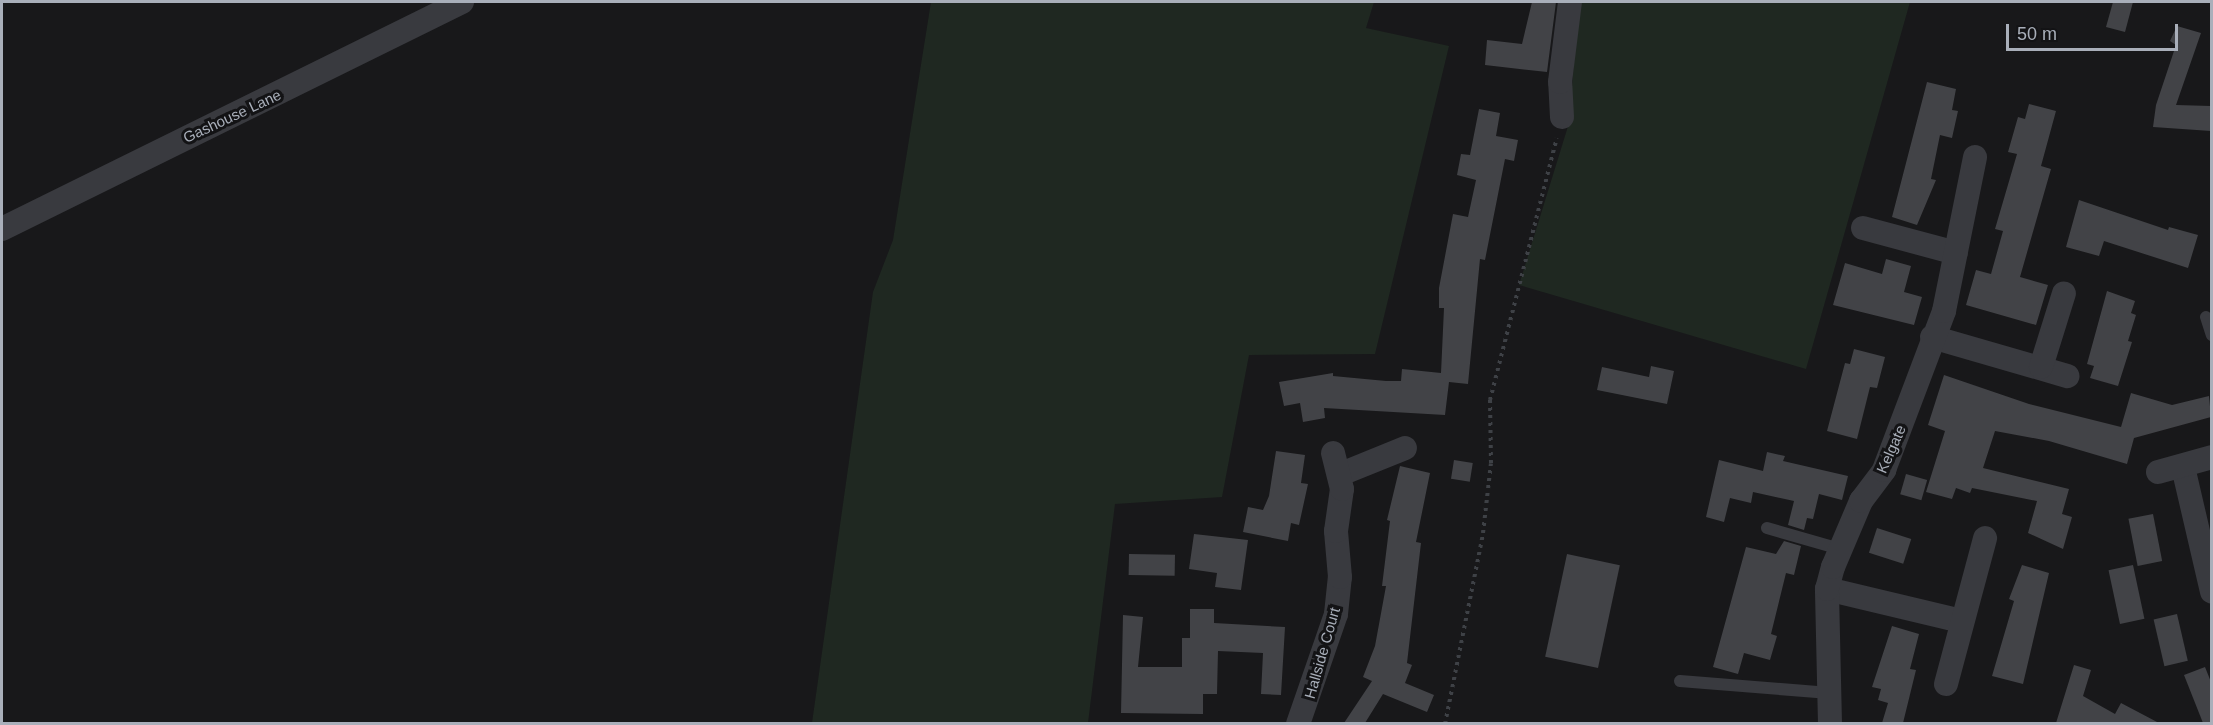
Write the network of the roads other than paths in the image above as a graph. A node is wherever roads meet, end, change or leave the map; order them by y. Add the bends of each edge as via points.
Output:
1 (462, 2) edge
2 (1570, 2) edge
3 (1562, 117) road end
4 (1975, 157) dead end
5 (1863, 228) dead end
6 (2, 229) edge
7 (1956, 253) junction
8 (2064, 293) dead end
9 (2206, 317) dead end
10 (2211, 335) edge
11 (1932, 338) junction
12 (2041, 367) junction
13 (2067, 375) dead end
14 (1405, 448) dead end
15 (2211, 457) edge
16 (2184, 467) junction
17 (2158, 472) dead end
18 (1767, 528) dead end
19 (1985, 538) dead end
20 (1840, 549) junction
21 (1827, 589) junction
22 (2211, 592) edge
23 (1961, 621) junction
24 (1680, 681) dead end
25 (1946, 684) dead end
26 (1830, 693) junction
27 (1298, 723) edge
28 (1830, 723) edge

1 - 6 street, Gashouse Lane
2 - 3 street via 1560,82
4 - 7 street, Kelgate
5 - 7 street
7 - 11 street, Kelgate via 1944,311
8 - 12 street
9 - 10 lane
11 - 12 street
11 - 20 street, Kelgate via 1884,470 1861,501
12 - 13 street
14 - 27 street, Hallside Court via 1337,464 1336,614
15 - 16 street
16 - 17 street
16 - 22 street
18 - 20 lane
19 - 23 street
20 - 21 street, Kelgate
21 - 23 street
21 - 26 street, Kelgate
23 - 25 street
24 - 26 lane
26 - 28 street, Kelgate

